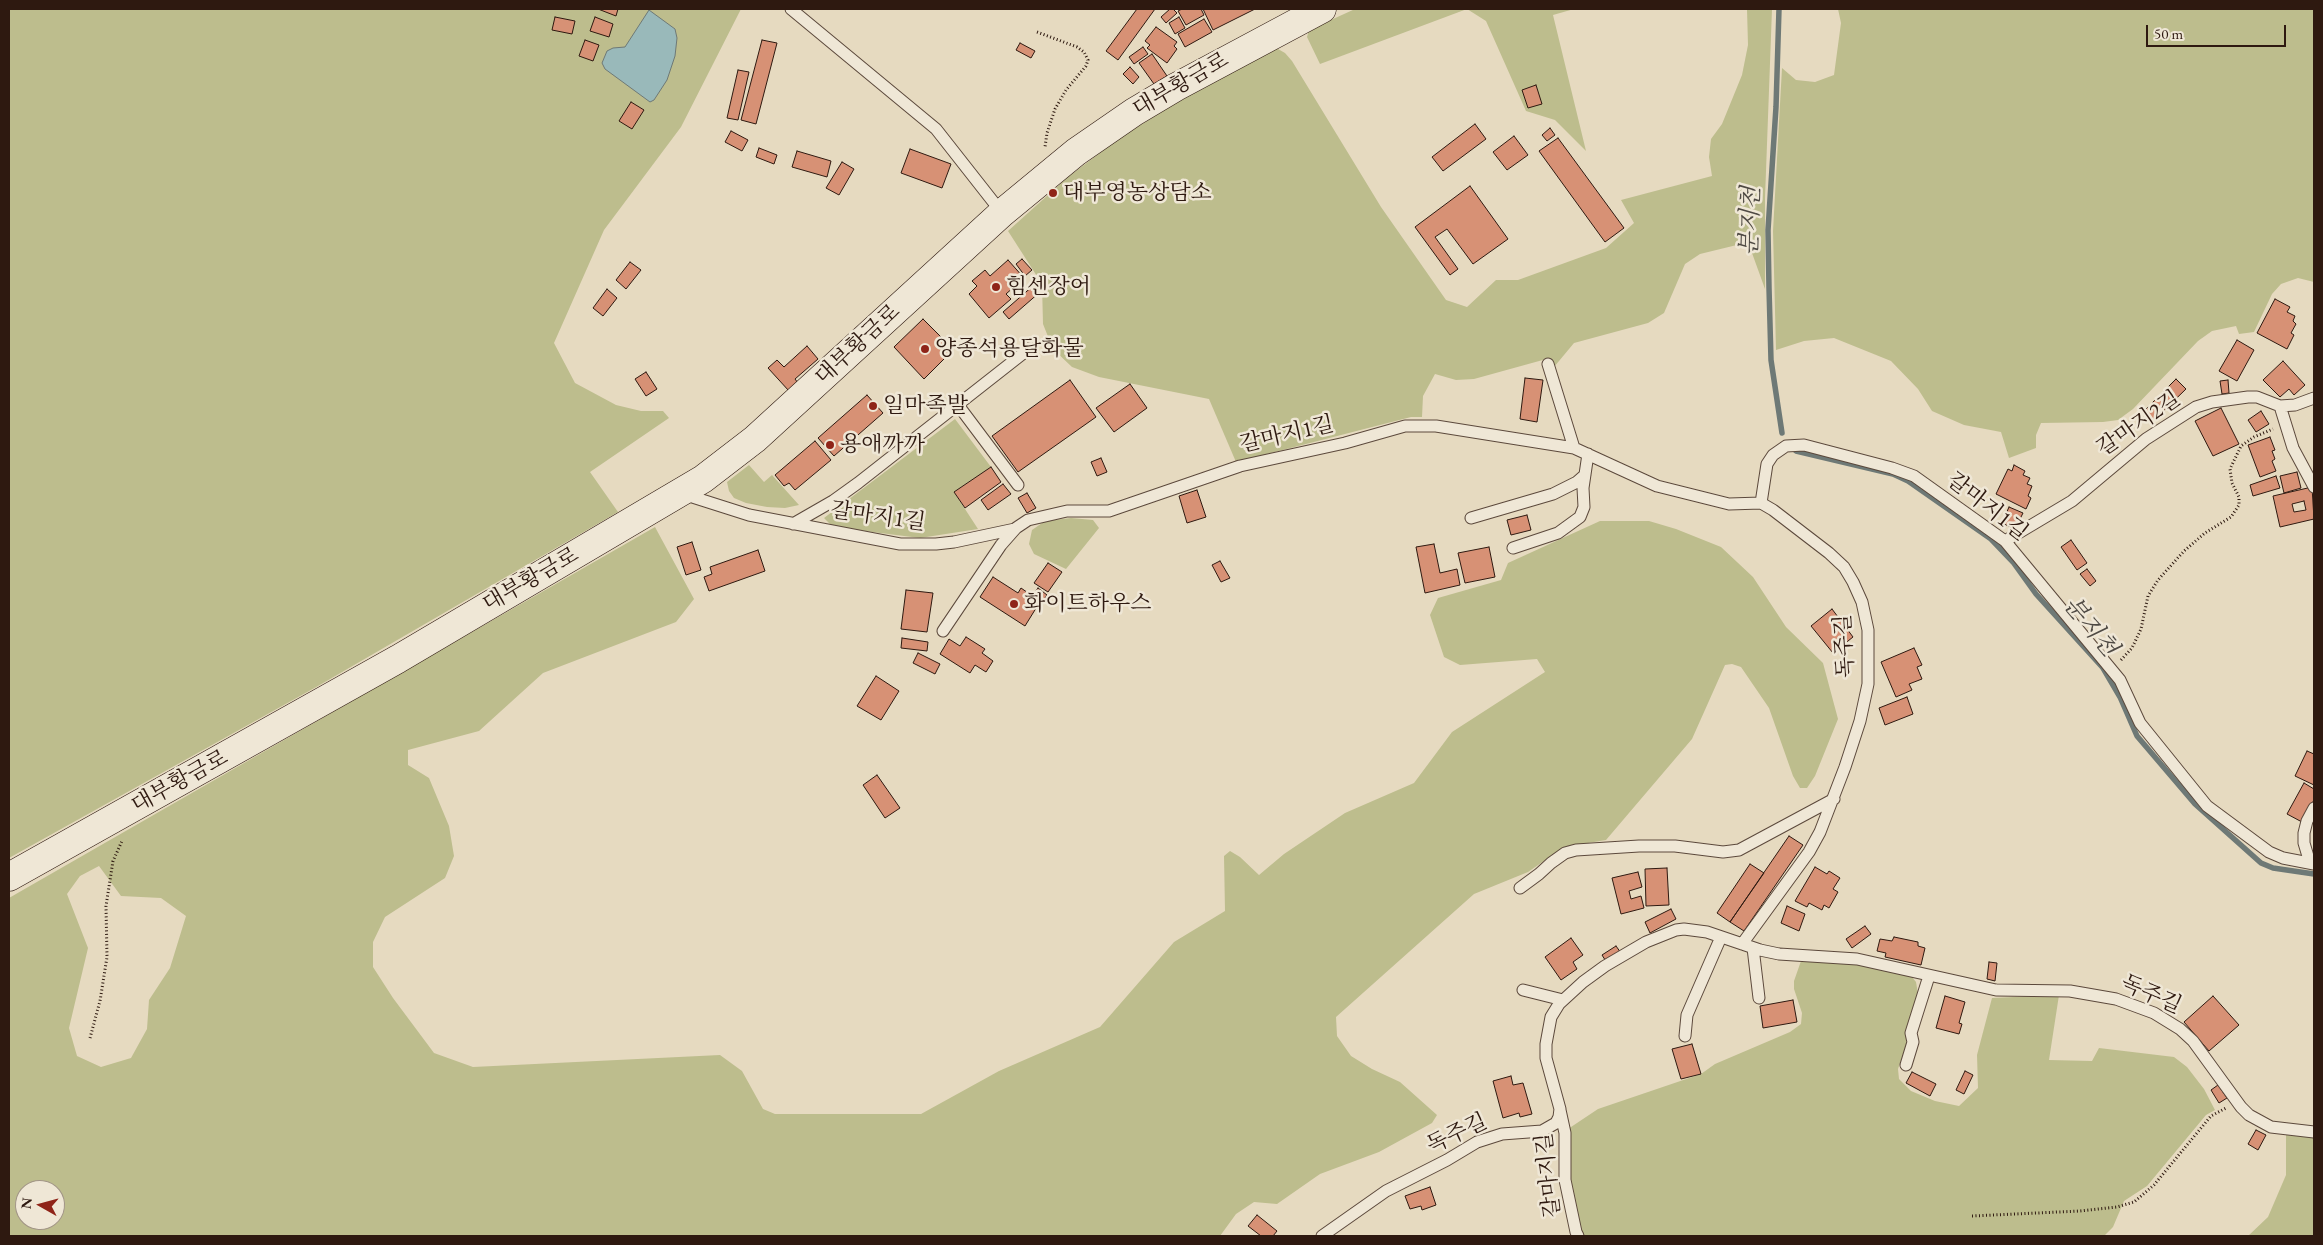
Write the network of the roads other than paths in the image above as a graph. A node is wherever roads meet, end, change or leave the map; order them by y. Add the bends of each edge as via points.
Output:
1 (792, 9) edge
2 (1322, 9) edge
3 (1002, 213) junction
4 (1030, 348) dead end
5 (1548, 364) dead end
6 (2314, 398) edge
7 (958, 405) junction
8 (2280, 406) junction
9 (1574, 448) junction
10 (1588, 454) junction
11 (1585, 475) junction
12 (1018, 485) dead end
13 (2314, 486) edge
14 (681, 493) junction
15 (1761, 503) junction
16 (1471, 518) dead end
17 (793, 524) junction
18 (1016, 528) junction
19 (2005, 542) junction
20 (1513, 548) dead end
21 (943, 631) dead end
22 (1834, 798) junction
23 (2314, 808) edge
24 (2312, 864) edge
25 (9, 877) edge
26 (1520, 888) dead end
27 (1722, 937) junction
28 (1742, 944) junction
29 (1753, 948) junction
30 (1929, 976) junction
31 (1523, 990) dead end
32 (1759, 998) dead end
33 (1563, 1000) junction
34 (1685, 1036) dead end
35 (1906, 1065) dead end
36 (1560, 1109) junction
37 (2314, 1132) edge
38 (1322, 1236) edge
39 (1578, 1236) edge

1 - 3 lane via 936,129
2 - 3 main road, 대부황금로 via 1134,112 1100,134
3 - 14 main road, 대부황금로 via 755,439
4 - 7 lane, 갈마지1길
5 - 9 lane
6 - 8 lane, 갈마지2길
7 - 12 lane
7 - 17 lane, 갈마지1길 via 833,501
8 - 13 lane via 2285,426
8 - 19 lane, 갈마지2길 via 2248,397 2196,407 2146,439 2072,501
9 - 10 lane, 갈마지1길
9 - 18 lane, 갈마지1길 via 1436,426 1405,426 1240,466 1109,510 1052,513 1028,520
10 - 11 lane
10 - 15 lane, 갈마지1길 via 1657,486 1729,504
11 - 16 lane via 1553,494
11 - 20 lane via 1584,507 1580,517 1558,533
14 - 17 lane, 갈마지1길 via 728,510
14 - 25 main road, 대부황금로 via 274,730
15 - 19 lane, 갈마지1길 via 1767,464 1773,454 1786,446 1804,445 1914,476
15 - 22 lane, 독주길 via 1808,536 1844,567 1862,602 1868,630 1868,684 1860,721
17 - 18 lane, 갈마지1길 via 917,545 977,539
18 - 21 lane, 갈마지1길 via 1000,545
19 - 24 lane, 갈마지1길 via 2109,666 2125,689 2140,723 2207,806 2269,852
22 - 26 lane via 1739,850 1723,852 1675,846 1576,850 1565,853
22 - 28 lane, 독주길 via 1809,852
23 - 24 lane, 갈마지1길 via 2304,833
27 - 28 lane, 독주길
27 - 33 lane, 독주길 via 1684,929 1667,933 1605,966
27 - 34 lane via 1686,1015
28 - 29 lane, 독주길
29 - 30 lane, 독주길 via 1779,954 1857,959
29 - 32 lane
30 - 35 lane via 1911,1033 1913,1042
30 - 37 lane, 독주길 via 1996,990 2084,993 2116,999 2154,1013 2169,1020 2193,1041 2249,1115 2271,1126
31 - 33 lane
33 - 36 lane, 독주길 via 1552,1017 1546,1044 1546,1058
36 - 38 lane, 독주길 via 1560,1117 1550,1127 1542,1131 1502,1134 1477,1142 1386,1191
36 - 39 lane, 갈마지길 via 1565,1133 1566,1180

